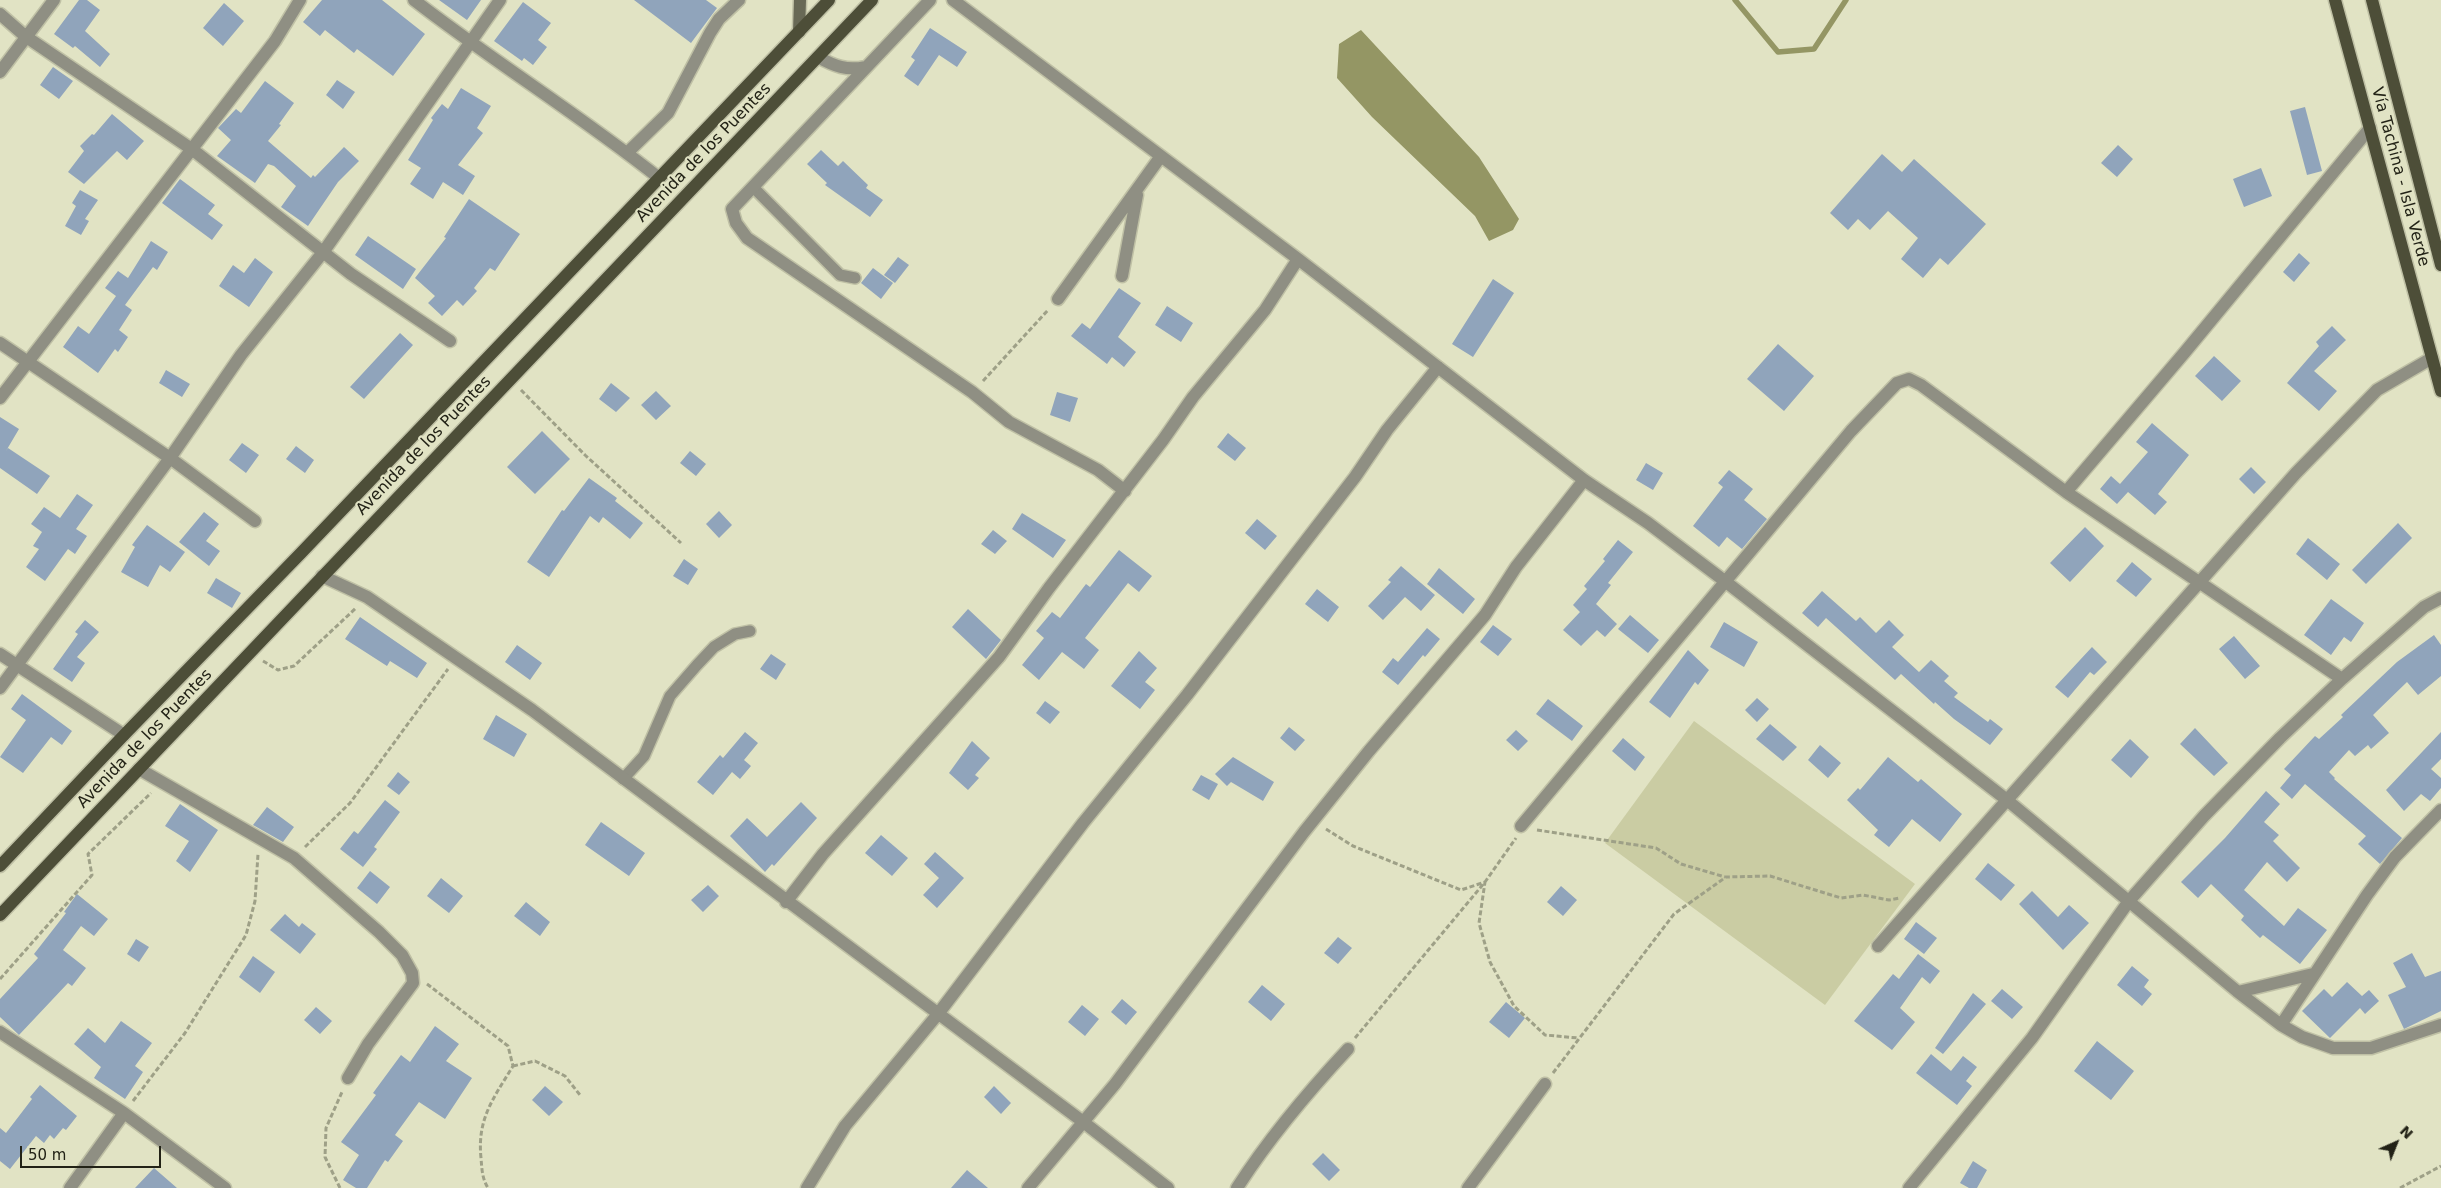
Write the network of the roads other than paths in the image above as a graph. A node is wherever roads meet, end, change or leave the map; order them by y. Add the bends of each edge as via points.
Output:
1 (54, 0) edge
2 (300, 0) edge
3 (414, 0) edge
4 (500, 0) edge
5 (739, 0) edge
6 (800, 0) edge
7 (829, 0) edge
8 (872, 0) edge
9 (930, 0) edge
10 (952, 0) edge
11 (2335, 0) edge
12 (2372, 0) edge
13 (0, 14) edge
14 (799, 32) junction
15 (25, 36) junction
16 (469, 42) junction
17 (818, 57) junction
18 (865, 66) junction
19 (0, 72) edge
20 (2370, 128) junction
21 (193, 150) junction
22 (628, 153) junction
23 (1160, 156) junction
24 (659, 178) junction
25 (753, 187) junction
26 (1138, 191) junction
27 (324, 251) junction
28 (1298, 259) junction
29 (2441, 265) edge
30 (1122, 276) dead end
31 (855, 278) dead end
32 (1058, 299) road end
33 (450, 341) dead end
34 (0, 343) edge
35 (2432, 358) junction
36 (28, 362) junction
37 (1438, 367) junction
38 (2441, 391) edge
39 (0, 398) edge
40 (170, 458) junction
41 (1584, 480) junction
42 (1125, 491) junction
43 (2066, 492) junction
44 (255, 521) dead end
45 (322, 576) junction
46 (1726, 582) junction
47 (2201, 582) junction
48 (2441, 598) edge
49 (750, 631) dead end
50 (0, 654) edge
51 (16, 666) junction
52 (2342, 679) junction
53 (0, 688) edge
54 (124, 735) junction
55 (139, 769) junction
56 (622, 779) junction
57 (2007, 800) junction
58 (2441, 810) edge
59 (1524, 833) road end
60 (0, 866) edge
61 (2130, 901) junction
62 (786, 902) junction
63 (0, 915) edge
64 (1878, 946) dead end
65 (2313, 974) junction
66 (2238, 992) junction
67 (938, 1014) junction
68 (2281, 1025) junction
69 (2441, 1025) edge
70 (0, 1032) edge
71 (1348, 1049) road end
72 (348, 1078) road end
73 (1545, 1084) road end
74 (124, 1113) junction
75 (1082, 1121) junction
76 (70, 1188) edge
77 (225, 1188) edge
78 (807, 1188) edge
79 (1028, 1188) edge
80 (1168, 1188) edge
81 (1237, 1188) edge
82 (1468, 1188) edge
83 (1909, 1188) edge

1 - 15 street
2 - 21 street via 275,41
3 - 16 street
4 - 16 street
5 - 22 street via 710,33 668,113
6 - 14 street
7 - 14 main road, Avenida de los Puentes
8 - 17 main road, Avenida de los Puentes
9 - 18 street
10 - 23 street
11 - 20 main road, Vía Tachina - Isla Verde
12 - 29 main road, Vía Tachina - Isla Verde
13 - 15 street
14 - 24 main road, Avenida de los Puentes
15 - 19 street
15 - 21 street
16 - 22 street
16 - 27 street
17 - 18 street via 833,66 853,70
17 - 45 main road, Avenida de los Puentes
18 - 25 street
20 - 35 main road, Vía Tachina - Isla Verde
20 - 43 street
21 - 27 street
21 - 36 street
22 - 24 street
23 - 26 street
23 - 28 street
24 - 54 main road, Avenida de los Puentes
25 - 31 lane via 840,275
25 - 42 street via 732,208 736,223 747,238 972,392 1009,422 1098,470
26 - 30 street
26 - 32 street
27 - 33 street via 351,274
27 - 40 street via 241,355
28 - 37 street
28 - 42 street via 1265,310 1193,397
34 - 36 street
35 - 38 main road, Vía Tachina - Isla Verde
35 - 47 street via 2377,390 2296,473
36 - 39 street
36 - 40 street
37 - 41 street
37 - 67 street
40 - 44 street
40 - 51 street
41 - 46 street
41 - 75 street via 1516,567 1485,614 1375,743 1115,1084
42 - 62 street via 998,657 823,854
43 - 46 street via 1909,379 1897,383 1851,432
43 - 47 street
45 - 55 main road, Avenida de los Puentes
45 - 56 street via 367,597 456,657
46 - 57 street
46 - 59 street
47 - 52 street
47 - 57 street
48 - 52 street via 2424,607
49 - 56 lane via 735,634 721,642 670,696 644,756
50 - 51 street
51 - 53 street
51 - 54 street
52 - 61 street via 2204,816
54 - 60 main road, Avenida de los Puentes
55 - 63 main road, Avenida de los Puentes
55 - 72 street via 294,858 402,955 412,973 413,983 368,1044
56 - 62 street
57 - 61 street
57 - 64 street
58 - 65 street via 2395,857
61 - 66 street
61 - 83 street via 2032,1038
62 - 67 street
65 - 66 street
65 - 68 street
66 - 68 street
67 - 75 street
67 - 78 street via 845,1126
68 - 69 street via 2333,1048 2371,1048
70 - 74 street
71 - 81 street via 1269,1140
73 - 82 street
74 - 76 street
74 - 77 street
75 - 79 street
75 - 80 street

